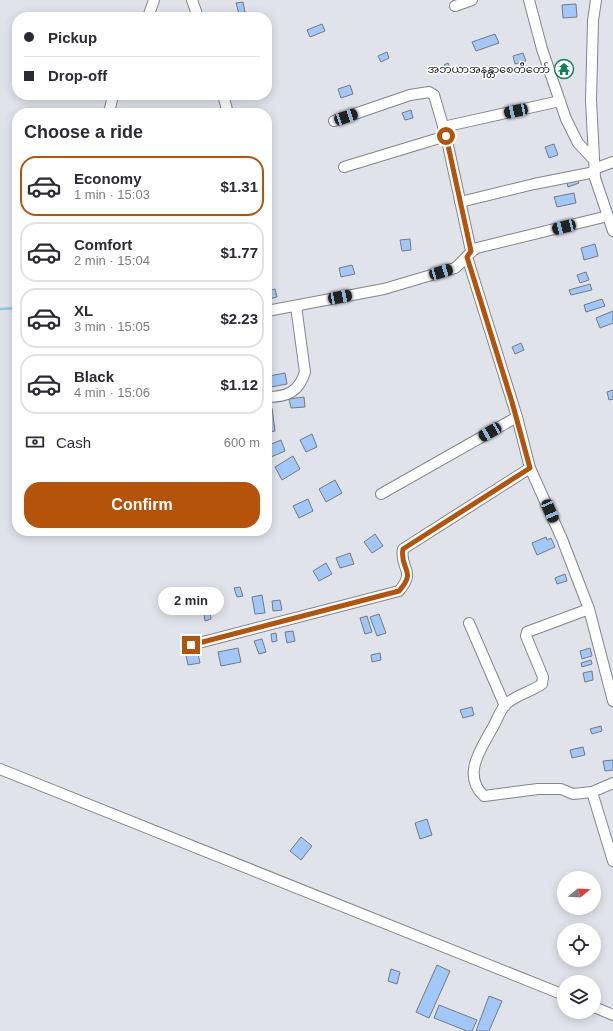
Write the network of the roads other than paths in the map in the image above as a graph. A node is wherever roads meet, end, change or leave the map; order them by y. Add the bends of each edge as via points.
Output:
1 (154, 0) edge
2 (192, 0) edge
3 (472, 0) edge
4 (529, 0) edge
5 (596, 0) edge
6 (455, 6) dead end
7 (150, 12) edge
8 (196, 12) edge
9 (560, 101) junction
10 (334, 121) dead end
11 (444, 131) junction
12 (613, 162) edge
13 (344, 167) dead end
14 (594, 167) junction
15 (460, 202) junction
16 (608, 216) junction
17 (613, 231) edge
18 (469, 254) junction
19 (296, 306) junction
20 (272, 311) edge
21 (272, 397) edge
22 (517, 417) junction
23 (530, 468) junction
24 (381, 494) dead end
25 (588, 610) junction
26 (469, 623) dead end
27 (191, 645) dead end
28 (613, 701) edge
29 (504, 706) junction
30 (0, 769) edge
31 (613, 784) edge
32 (592, 792) junction
33 (613, 862) edge
34 (557, 992) edge
35 (601, 1010) edge
36 (613, 1014) edge

1 - 7 street
2 - 8 street
3 - 6 street
4 - 9 street
5 - 14 street via 591,100
9 - 11 street
9 - 14 street via 578,143
10 - 11 street via 410,95 429,92 436,100
11 - 13 street
11 - 15 street
12 - 14 street
14 - 15 street
14 - 16 street via 595,178
15 - 18 street
16 - 17 street
16 - 18 street via 477,248
18 - 19 street via 455,268 391,287
18 - 22 street
19 - 20 street
19 - 21 street via 304,372 302,383 295,391
22 - 23 street
22 - 24 street
23 - 25 street via 562,539
23 - 27 street via 403,549 402,556 408,575 407,582 399,591
25 - 28 street
25 - 29 street via 527,632 526,636 544,681 537,688
26 - 29 street
29 - 32 street via 476,757 473,773 478,791 484,796 538,789 561,789 573,794
30 - 34 street
31 - 32 street
32 - 33 street
35 - 36 street

